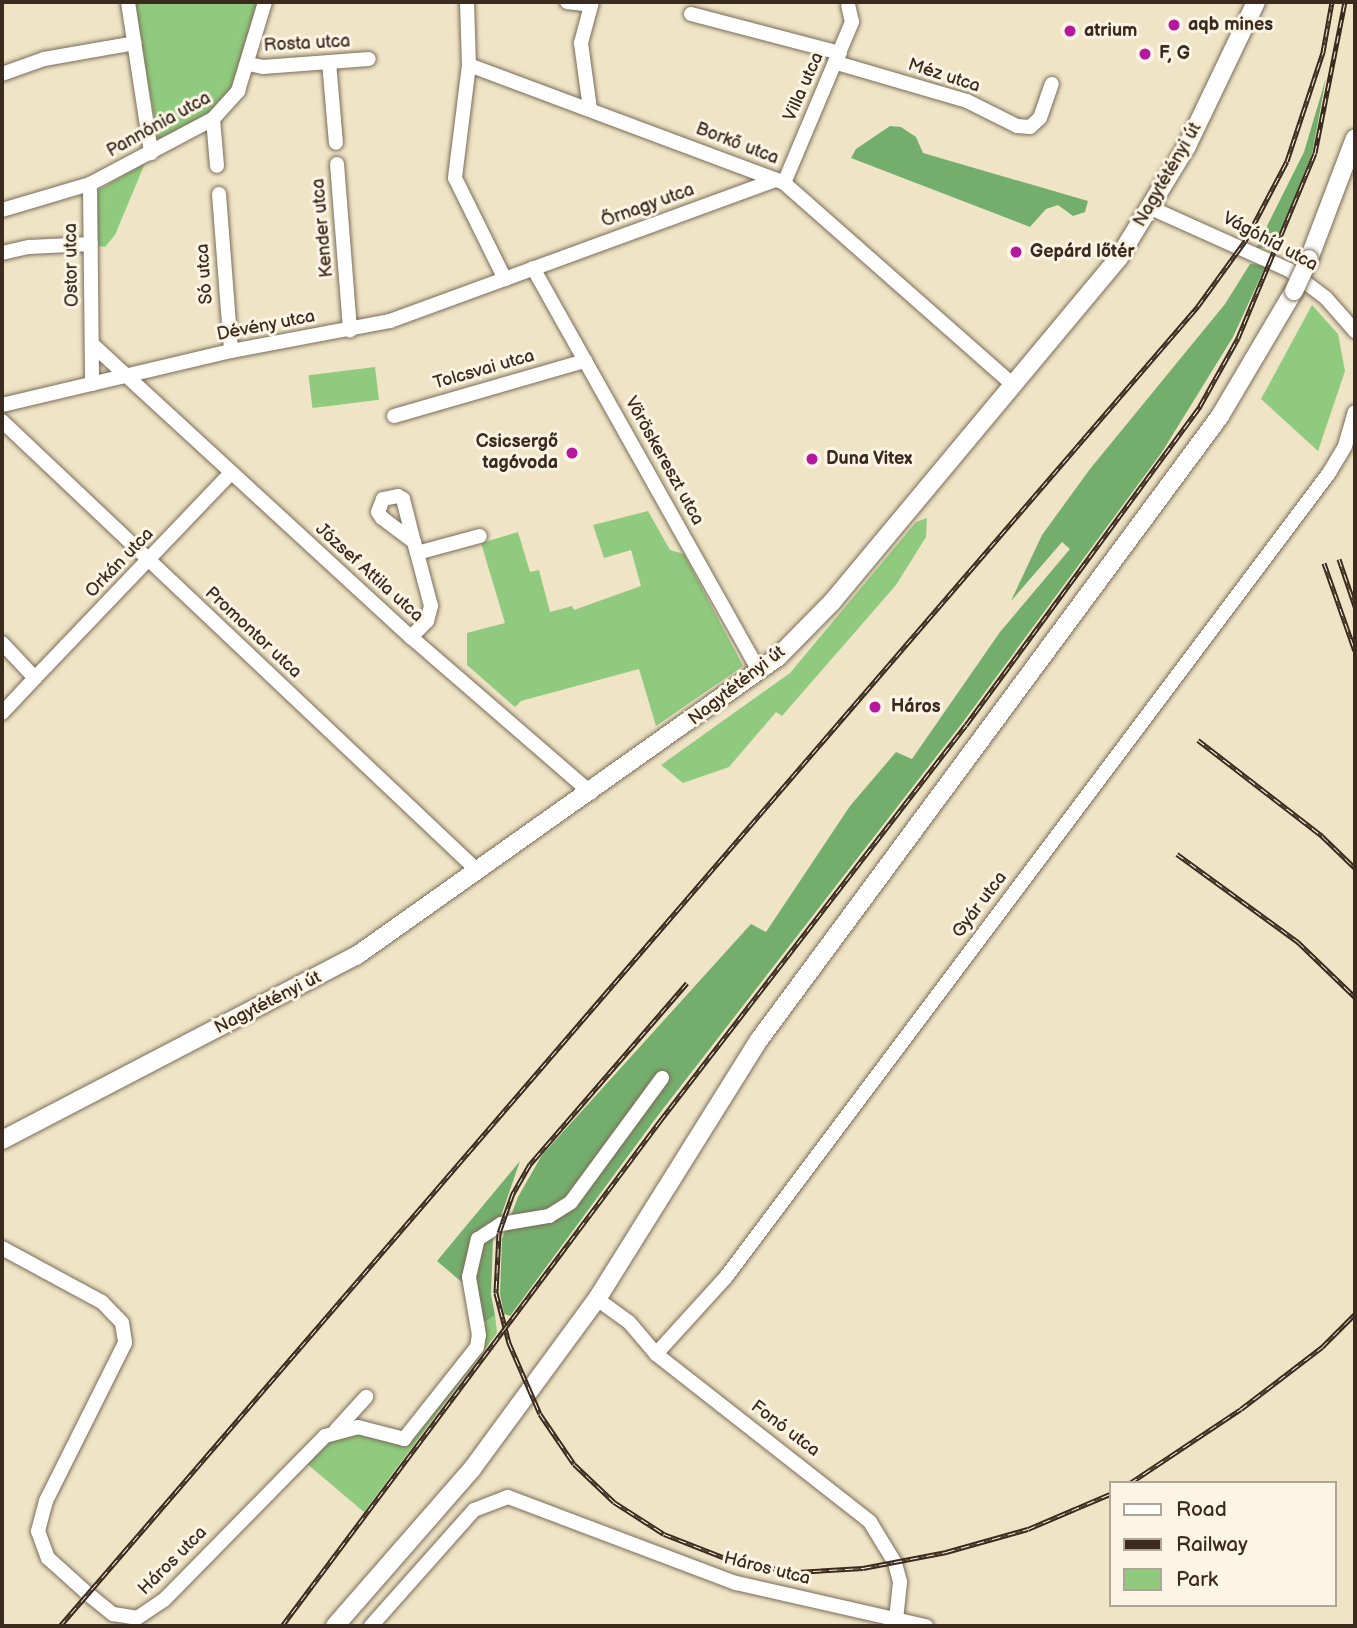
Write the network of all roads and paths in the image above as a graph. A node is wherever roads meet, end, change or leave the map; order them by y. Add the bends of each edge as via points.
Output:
1 (128, 2) edge
2 (265, 2) edge
3 (467, 2) edge
4 (567, 2) edge
5 (1256, 2) edge
6 (591, 4) edge
7 (848, 5) dead end
8 (691, 13) dead end
9 (135, 43) junction
10 (839, 58) junction
11 (369, 59) dead end
12 (329, 62) junction
13 (248, 64) junction
14 (469, 65) junction
15 (2, 74) edge
16 (1052, 84) dead end
17 (590, 109) junction
18 (213, 120) junction
19 (1355, 138) edge
20 (336, 142) dead end
21 (151, 153) junction
22 (337, 164) dead end
23 (216, 166) dead end
24 (780, 181) junction
25 (90, 184) junction
26 (219, 194) dead end
27 (1151, 208) junction
28 (2, 211) edge
29 (91, 244) junction
30 (2, 253) edge
31 (533, 268) junction
32 (505, 279) junction
33 (351, 330) junction
34 (1355, 331) edge
35 (93, 345) junction
36 (231, 351) junction
37 (585, 361) junction
38 (125, 376) junction
39 (92, 384) junction
40 (1013, 386) junction
41 (2, 405) edge
42 (1355, 412) edge
43 (394, 416) dead end
44 (2, 421) edge
45 (231, 473) junction
46 (481, 536) dead end
47 (149, 560) junction
48 (411, 637) junction
49 (2, 643) edge
50 (760, 672) junction
51 (33, 681) junction
52 (2, 713) edge
53 (591, 793) junction
54 (479, 872) junction
55 (662, 1078) dead end
56 (2, 1140) edge
57 (2, 1248) edge
58 (597, 1299) junction
59 (656, 1354) junction
60 (366, 1397) dead end
61 (336, 1430) junction
62 (896, 1619) junction
63 (335, 1626) edge
64 (371, 1626) edge
65 (926, 1626) edge

1 - 9 street
2 - 13 street, Pannónia utca
3 - 14 street
4 - 6 street
5 - 27 main road, Nagytétényi út via 1197,128
6 - 17 street via 581,43
7 - 10 street, Villa utca via 852,22
8 - 10 street, Méz utca
9 - 15 street via 44,59
9 - 21 street
10 - 16 street, Méz utca via 967,101 1017,126 1030,127 1040,118
10 - 24 street, Villa utca
11 - 12 street, Rosta utca
12 - 13 street, Rosta utca
12 - 20 street
13 - 18 street, Pannónia utca via 232,101
14 - 17 street, Borkő utca
14 - 32 street via 455,177
17 - 24 street, Borkő utca
18 - 21 street, Pannónia utca
18 - 23 street
19 - 58 main road, bridge via 1294,291 1220,415 759,1040
21 - 25 street, Pannónia utca
22 - 33 street, Kender utca
24 - 31 street, Őrnagy utca
24 - 40 street, Borkő utca
25 - 28 street, Pannónia utca
25 - 29 street, Ostor utca
26 - 36 street, Só utca
27 - 34 street, Vágóhíd utca via 1289,270 1326,298
27 - 40 main road, Nagytétényi út via 1119,257
29 - 30 street
29 - 35 street, Ostor utca
31 - 32 street, Dévény utca
31 - 37 street, Vöröskereszt utca
32 - 33 street, Dévény utca via 443,304
33 - 36 street, Dévény utca
35 - 38 street
35 - 39 street, Ostor utca
36 - 38 street, Dévény utca
37 - 43 street, Tolcsvai utca
37 - 50 street, Vöröskereszt utca
38 - 39 street, Dévény utca
38 - 45 street, József Attila utca
39 - 41 street, Dévény utca
40 - 50 main road, Nagytétényi út via 832,602
42 - 59 street, Gyár utca via 1345,446 1329,473 726,1277
44 - 47 street, Promontor utca
45 - 47 street, Orkán utca
45 - 48 street, József Attila utca
46 - 48 street via 415,547 431,606 427,621
47 - 51 street, Orkán utca
47 - 54 street, Promontor utca
48 - 53 street, József Attila utca
49 - 51 street
50 - 53 main road, Nagytétényi út
51 - 52 street, Orkán utca
53 - 54 main road, Nagytétényi út
54 - 56 main road, Nagytétényi út via 334,970
55 - 61 street via 571,1202 549,1216 501,1224 485,1232 473,1251 469,1289 479,1335 471,1357 404,1439 358,1427
57 - 61 street, Háros utca via 102,1302 119,1318 125,1334 121,1355 46,1501 38,1531 48,1558 113,1614 137,1618 155,1608 316,1442
58 - 59 street, Fonó utca via 629,1322
58 - 63 main road via 472,1469
59 - 62 street, Fonó utca via 870,1522 895,1563 900,1591
60 - 61 street
62 - 64 street, Háros utca via 736,1583 508,1497 474,1510
62 - 65 street, Háros utca

